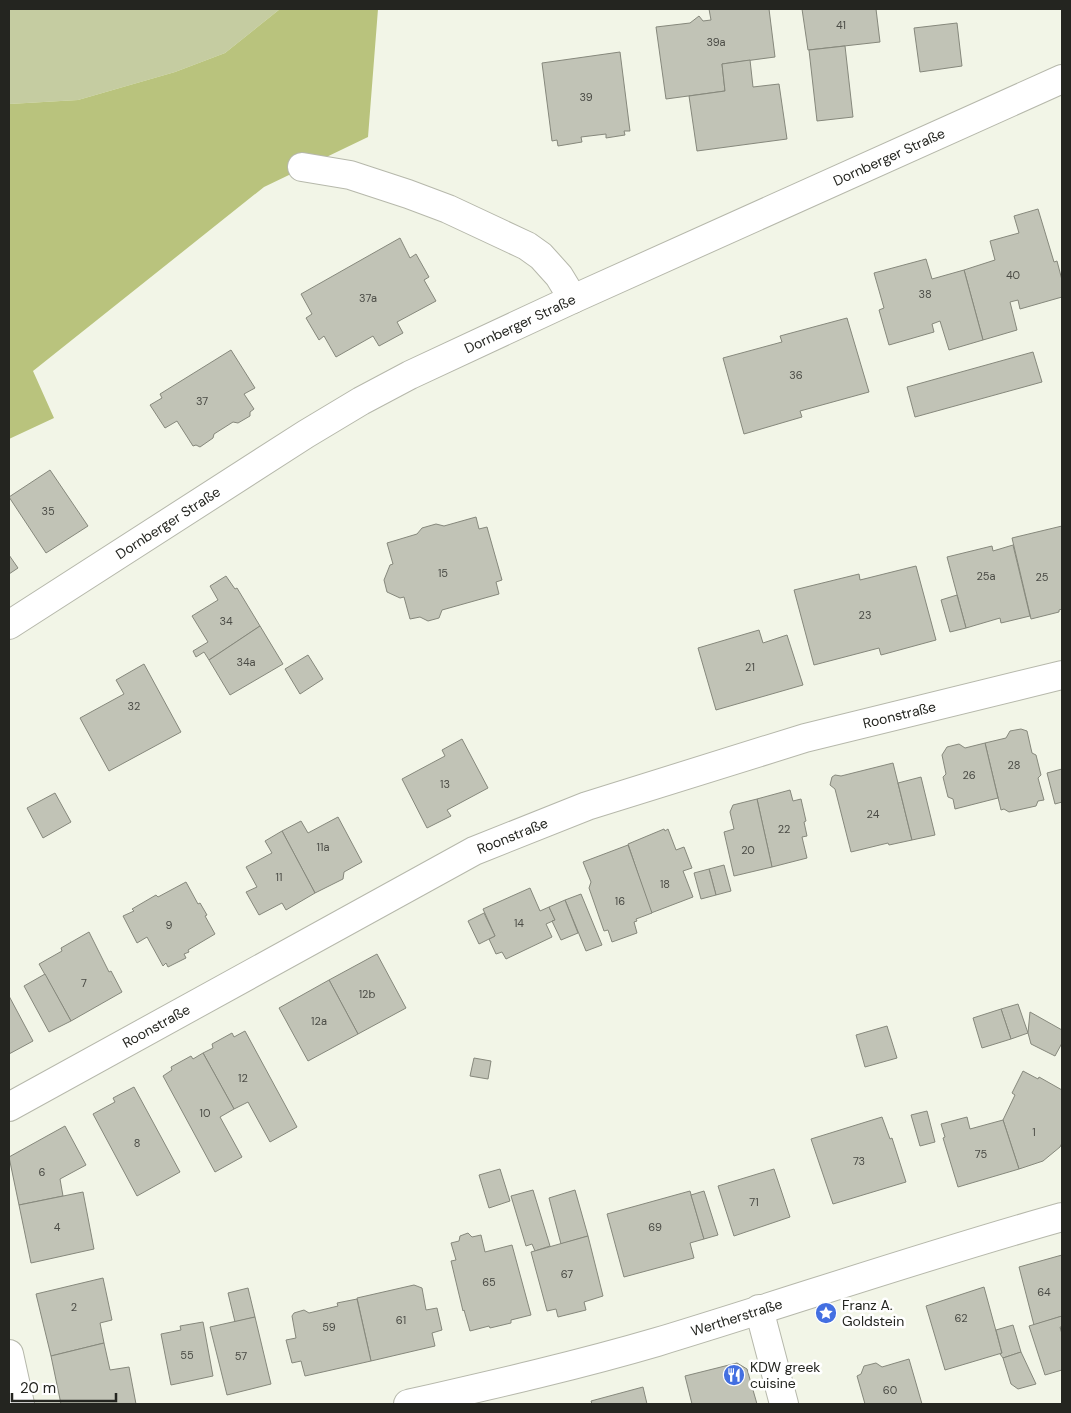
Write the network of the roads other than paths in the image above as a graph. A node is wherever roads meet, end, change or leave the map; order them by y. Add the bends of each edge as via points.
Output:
1 (1062, 79) edge
2 (302, 167) dead end
3 (573, 299) junction
4 (9, 625) edge
5 (1062, 675) edge
6 (9, 1107) edge
7 (1062, 1217) edge
8 (759, 1309) junction
9 (9, 1354) edge
10 (20, 1404) edge
11 (408, 1404) edge
12 (784, 1404) edge

1 - 3 street, Dornberger Straße
2 - 3 street via 350,175 408,194 527,246 559,276
3 - 4 street, Dornberger Straße via 410,375 361,402
5 - 6 street, Roonstraße via 805,738 587,806 474,851
7 - 8 street, Wertherstraße
8 - 11 street, Wertherstraße via 592,1360
8 - 12 street
9 - 10 street

